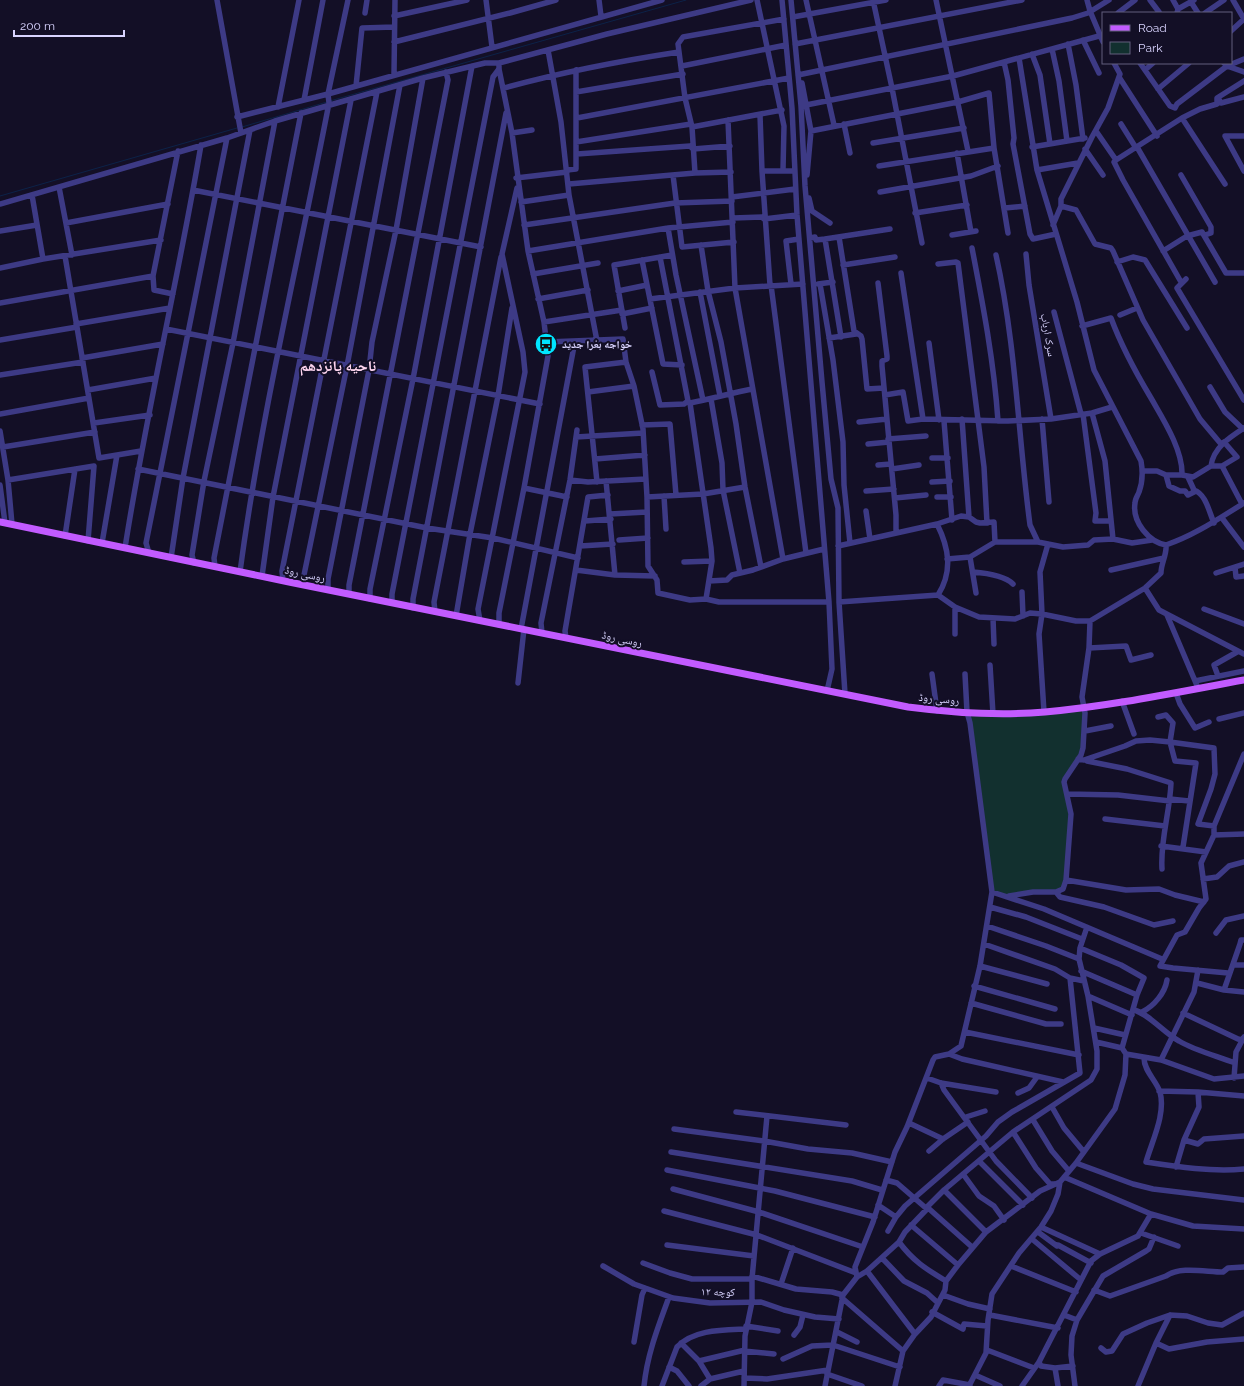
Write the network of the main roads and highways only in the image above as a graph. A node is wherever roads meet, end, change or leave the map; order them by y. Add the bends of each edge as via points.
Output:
1 (6, 523) edge
2 (1244, 680) edge

1 - 2 main road, روسی روڈ via 304,586 937,711 993,714 1044,712 1176,693 1197,685

